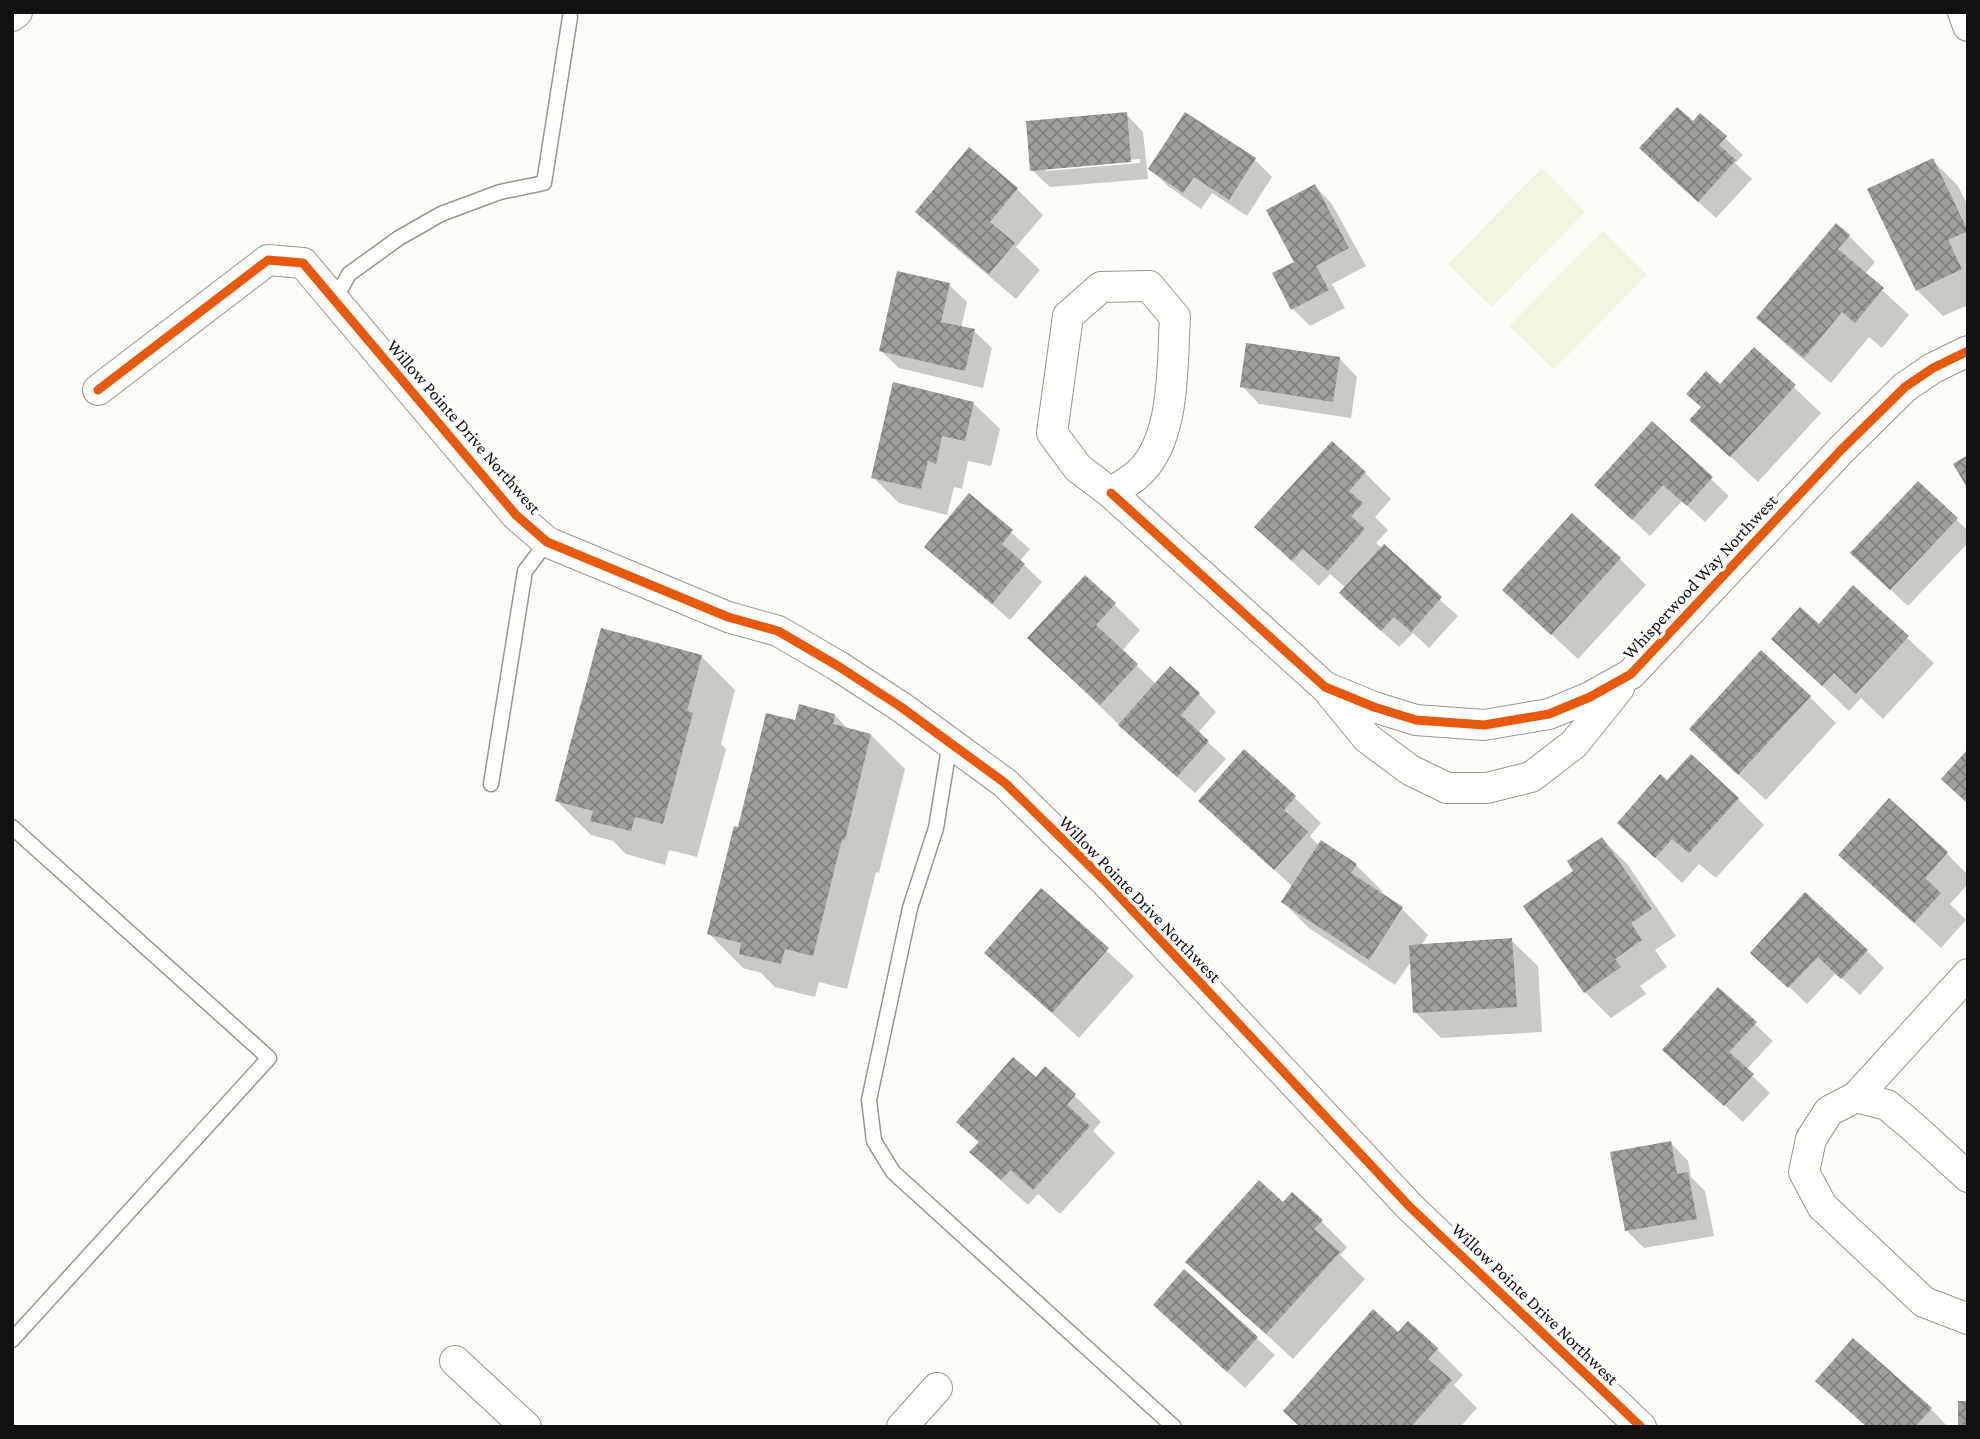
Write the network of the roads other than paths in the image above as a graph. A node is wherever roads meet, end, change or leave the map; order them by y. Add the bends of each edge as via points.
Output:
1 (17, 12) edge
2 (1963, 12) edge
3 (12, 16) edge
4 (570, 17) dead end
5 (1968, 26) edge
6 (335, 299) junction
7 (1968, 351) edge
8 (99, 390) dead end
9 (1111, 493) junction
10 (547, 542) junction
11 (1631, 674) junction
12 (1325, 687) junction
13 (950, 742) junction
14 (491, 784) dead end
15 (12, 827) edge
16 (1968, 974) edge
17 (1856, 1097) junction
18 (1968, 1177) edge
19 (1968, 1319) edge
20 (12, 1340) edge
21 (455, 1361) dead end
22 (937, 1388) dead end
23 (526, 1427) edge
24 (902, 1427) edge
25 (1174, 1427) edge
26 (1641, 1427) edge

1 - 3 street
2 - 5 street
4 - 6 lane via 544,183 500,192 420,226 349,274
6 - 8 street, Willow Pointe Drive Northwest via 303,263 268,260
6 - 10 street, Willow Pointe Drive Northwest via 516,515
7 - 11 street, Whisperwood Way Northwest via 1905,387 1840,450
9 - 9 street, Whisperwood Way Northwest via 1139,473 1159,445 1170,392 1175,317 1149,286 1101,287 1068,316 1052,433 1078,468
9 - 12 street, Whisperwood Way Northwest
10 - 13 street, Willow Pointe Drive Northwest via 728,617 778,631 859,679
10 - 14 lane via 526,571
11 - 12 street, Whisperwood Way Northwest via 1549,714 1484,725 1416,720
11 - 12 street via 1574,744 1553,761 1531,777 1487,788 1447,788 1410,769 1367,738
13 - 25 lane via 936,828 910,908 869,1100 874,1141 893,1172
13 - 26 street, Willow Pointe Drive Northwest via 1005,783 1105,881 1409,1206
15 - 20 lane via 269,1058
16 - 17 street
17 - 18 street via 1886,1105
17 - 19 street via 1829,1111 1811,1139 1804,1172 1822,1206 1924,1302
21 - 23 street
22 - 24 street

